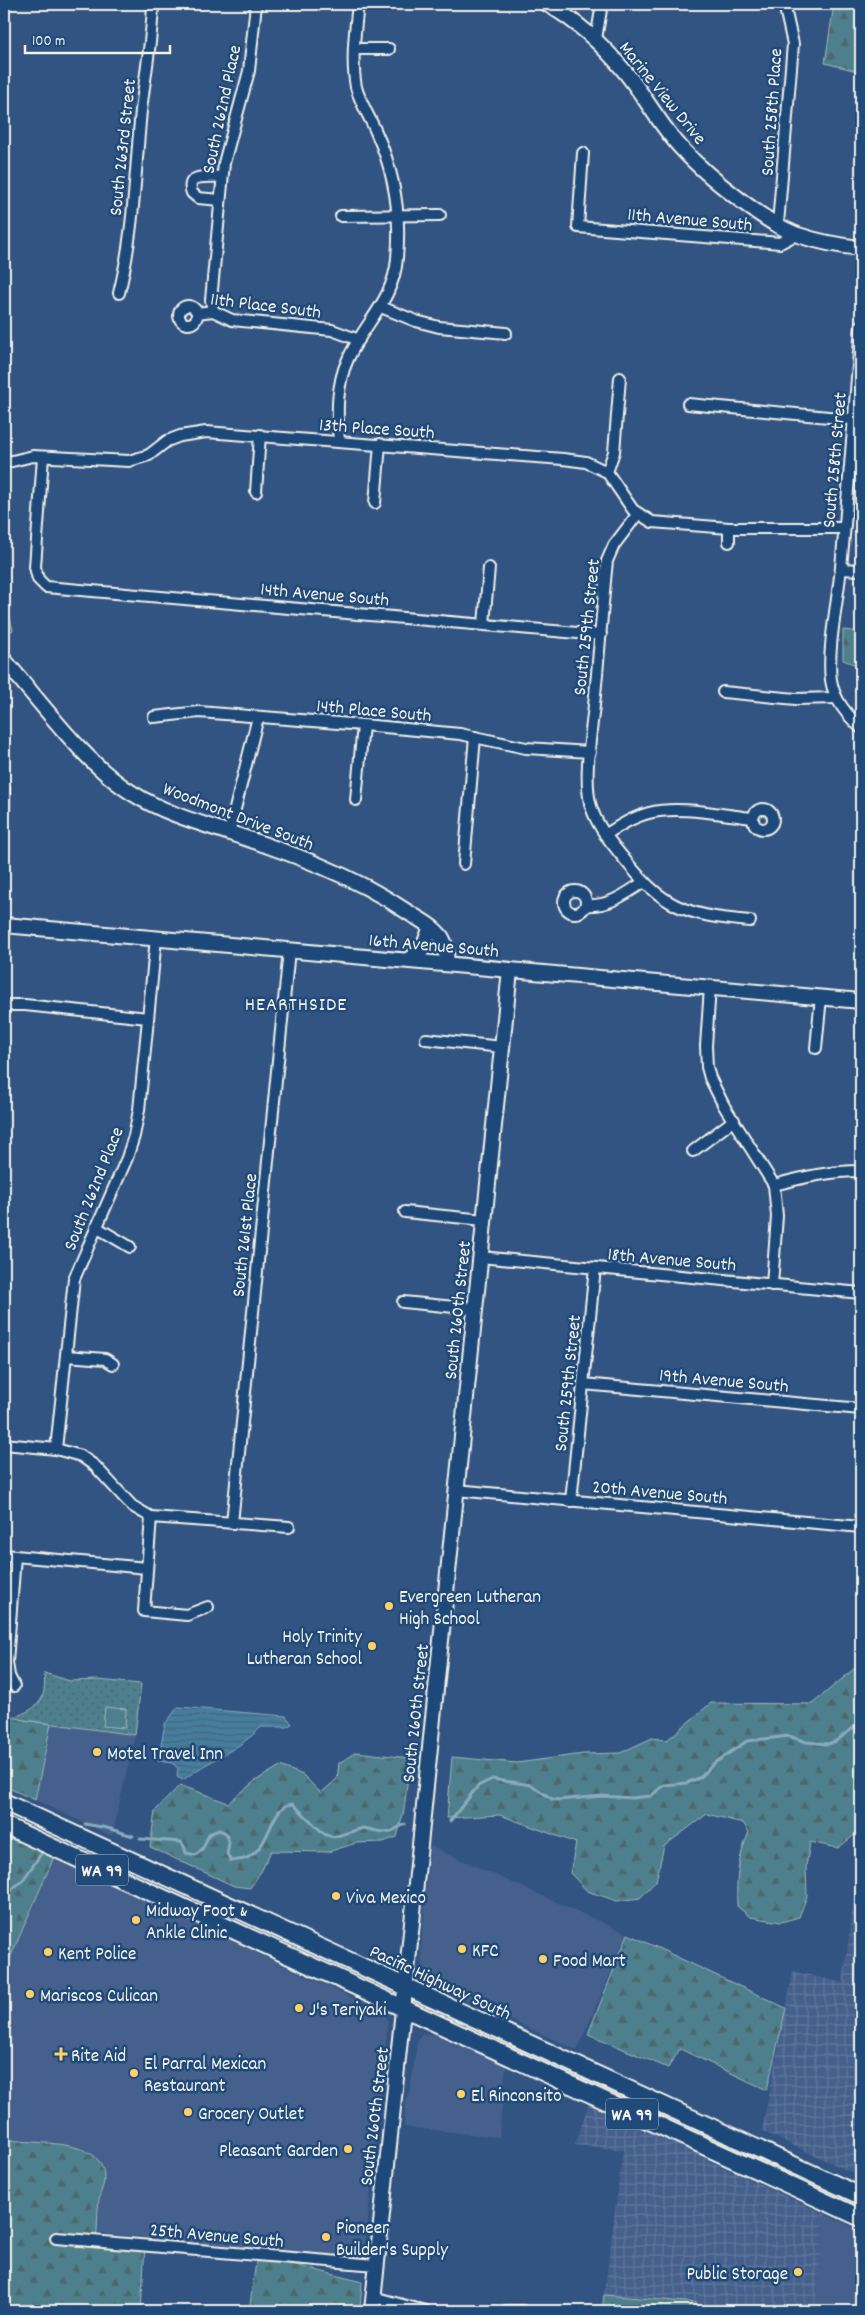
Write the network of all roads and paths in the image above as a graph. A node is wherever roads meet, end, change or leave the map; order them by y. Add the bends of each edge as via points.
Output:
1 (153, 4) edge
2 (256, 4) edge
3 (358, 4) edge
4 (547, 4) edge
5 (602, 4) edge
6 (784, 4) edge
7 (596, 39) junction
8 (354, 49) junction
9 (389, 49) dead end
10 (583, 154) dead end
11 (222, 177) junction
12 (220, 200) junction
13 (398, 215) junction
14 (440, 215) dead end
15 (341, 216) dead end
16 (778, 224) junction
17 (797, 234) junction
18 (861, 248) edge
19 (118, 293) dead end
20 (381, 307) junction
21 (213, 311) junction
22 (197, 313) dead end
23 (861, 324) edge
24 (506, 333) dead end
25 (359, 340) junction
26 (620, 378) dead end
27 (688, 404) dead end
28 (858, 420) edge
29 (260, 436) junction
30 (339, 441) junction
31 (380, 444) junction
32 (43, 457) junction
33 (4, 463) edge
34 (606, 472) junction
35 (256, 492) dead end
36 (375, 503) dead end
37 (638, 514) junction
38 (729, 528) junction
39 (844, 528) junction
40 (729, 542) dead end
41 (489, 568) dead end
42 (841, 569) junction
43 (861, 570) edge
44 (484, 624) junction
45 (601, 634) junction
46 (4, 660) edge
47 (723, 692) dead end
48 (836, 698) junction
49 (154, 716) dead end
50 (258, 717) junction
51 (363, 725) junction
52 (861, 728) edge
53 (475, 736) junction
54 (590, 752) junction
55 (4, 788) edge
56 (356, 800) dead end
57 (4, 818) edge
58 (753, 818) dead end
59 (229, 833) junction
60 (605, 835) junction
61 (464, 864) dead end
62 (644, 882) junction
63 (586, 905) dead end
64 (750, 921) dead end
65 (4, 925) edge
66 (431, 927) junction
67 (156, 938) junction
68 (288, 950) junction
69 (408, 960) junction
70 (447, 964) junction
71 (510, 970) junction
72 (710, 987) junction
73 (821, 997) junction
74 (861, 1000) edge
75 (4, 1005) edge
76 (148, 1018) junction
77 (426, 1039) dead end
78 (502, 1047) junction
79 (816, 1048) dead end
80 (734, 1120) junction
81 (693, 1151) dead end
82 (861, 1171) edge
83 (774, 1185) junction
84 (405, 1212) dead end
85 (484, 1220) junction
86 (96, 1228) junction
87 (130, 1246) dead end
88 (480, 1257) junction
89 (595, 1268) junction
90 (772, 1285) junction
91 (861, 1293) edge
92 (403, 1302) dead end
93 (475, 1309) junction
94 (66, 1356) junction
95 (113, 1364) dead end
96 (583, 1384) junction
97 (861, 1409) edge
98 (4, 1444) edge
99 (56, 1449) junction
100 (456, 1490) junction
101 (572, 1501) junction
102 (151, 1517) junction
103 (232, 1523) junction
104 (290, 1527) dead end
105 (861, 1527) edge
106 (4, 1555) edge
107 (15, 1556) junction
108 (147, 1568) junction
109 (208, 1607) dead end
110 (14, 1686) dead end
111 (4, 1802) edge
112 (4, 1825) edge
113 (405, 1986) junction
114 (403, 2008) junction
115 (861, 2196) edge
116 (861, 2218) edge
117 (56, 2238) dead end
118 (376, 2264) junction
119 (372, 2304) edge
120 (425, 2311) edge
121 (506, 2311) edge
122 (523, 2311) edge

1 - 19 street, South 263rd Street via 134,198
2 - 11 street, South 262nd Place via 249,71 227,145
3 - 8 street
4 - 7 main road, Marine View Drive via 567,15
5 - 7 street
6 - 16 street, South 258th Place via 793,44
7 - 16 main road, Marine View Drive via 682,149 722,186
8 - 9 street
8 - 13 street via 357,88 384,150
10 - 17 street, 11th Avenue South via 578,227 780,243
11 - 12 street, South 262nd Place
11 - 12 street via 199,177 190,186 198,198
12 - 21 street, South 262nd Place
13 - 14 street
13 - 15 street
13 - 20 street via 397,260 391,286
16 - 17 main road, Marine View Drive
17 - 18 main road, Marine View Drive via 839,246
20 - 24 street via 428,324
20 - 25 street
21 - 22 street, 11th Place South
21 - 25 street, 11th Place South via 232,320 332,330
23 - 28 street, South 258th Street
25 - 30 street via 340,382 337,408
26 - 34 street via 614,452
27 - 28 street
28 - 39 street, South 258th Street
29 - 30 street, 13th Place South
29 - 32 street, 13th Place South via 188,434 166,441 149,455 129,461
29 - 35 street
30 - 31 street, 13th Place South
31 - 34 street, 13th Place South via 562,459 590,463
31 - 36 street
32 - 33 street, 13th Place South
32 - 44 street, 14th Avenue South via 35,567 38,579 46,587
34 - 37 street, 13th Place South
37 - 38 street via 658,523
37 - 45 street, South 259th Street via 625,528 607,561
38 - 39 street
38 - 40 street
39 - 42 street, South 258th Street
41 - 44 street
42 - 43 street
42 - 48 street via 830,665
44 - 45 street, 14th Avenue South
45 - 54 street, South 259th Street
46 - 59 main road, Woodmont Drive South via 88,756 116,782 161,808
47 - 48 street via 796,699
48 - 52 street
49 - 50 street, 14th Place South via 184,712
50 - 51 street, 14th Place South
50 - 59 street
51 - 53 street, 14th Place South
51 - 56 street
53 - 54 street, 14th Place South via 526,748
53 - 61 street
54 - 60 street, South 259th Street via 590,802
55 - 57 street
58 - 60 street via 660,811 640,816
59 - 66 main road, Woodmont Drive South via 339,873
60 - 62 street, South 259th Street
62 - 63 street via 613,902
62 - 64 street, South 259th Street via 664,900 683,910 704,916
65 - 67 main road, 16th Avenue South
66 - 69 main road via 422,950
66 - 70 main road, Woodmont Drive South via 444,941
67 - 68 main road, 16th Avenue South
67 - 76 street, South 262nd Place
68 - 69 main road, 16th Avenue South
68 - 103 street, South 261st Place
69 - 70 main road, 16th Avenue South
70 - 71 main road, 16th Avenue South
71 - 72 main road, 16th Avenue South
71 - 78 main road, South 260th Street
72 - 73 main road, 16th Avenue South
72 - 80 street via 707,1067 714,1088
73 - 74 main road, 16th Avenue South
73 - 79 street
75 - 76 street
76 - 86 street, South 262nd Place via 134,1136
77 - 78 street
78 - 85 main road, South 260th Street
80 - 81 street
80 - 83 street
82 - 83 street via 825,1172
83 - 90 street via 778,1216
84 - 85 street
85 - 88 main road, South 260th Street
86 - 87 street
86 - 94 street, South 262nd Place via 74,1279
88 - 89 street, 18th Avenue South
88 - 93 main road, South 260th Street
89 - 90 street, 18th Avenue South
89 - 96 street, South 259th Street
90 - 91 street, 18th Avenue South
92 - 93 street
93 - 100 main road, South 260th Street
94 - 95 street via 105,1359
94 - 99 street, South 262nd Place
96 - 97 street, 19th Avenue South
96 - 101 street, South 259th Street
98 - 99 street
99 - 102 street via 88,1460 128,1502
100 - 101 street, 20th Avenue South
100 - 113 main road, South 260th Street
101 - 105 street, 20th Avenue South
102 - 103 street
102 - 108 street
103 - 104 street
106 - 107 street
107 - 108 street
107 - 110 street via 7,1662 8,1676
108 - 109 street via 144,1611 187,1615
111 - 113 main road, Pacific Highway South / WA 99
112 - 114 main road, WA 99
113 - 114 main road, South 260th Street
113 - 115 main road, Pacific Highway South / WA 99
114 - 116 main road, WA 99
114 - 118 main road, South 260th Street
117 - 118 street, 25th Avenue South
118 - 119 main road, South 260th Street
119 - 120 street
121 - 122 street

